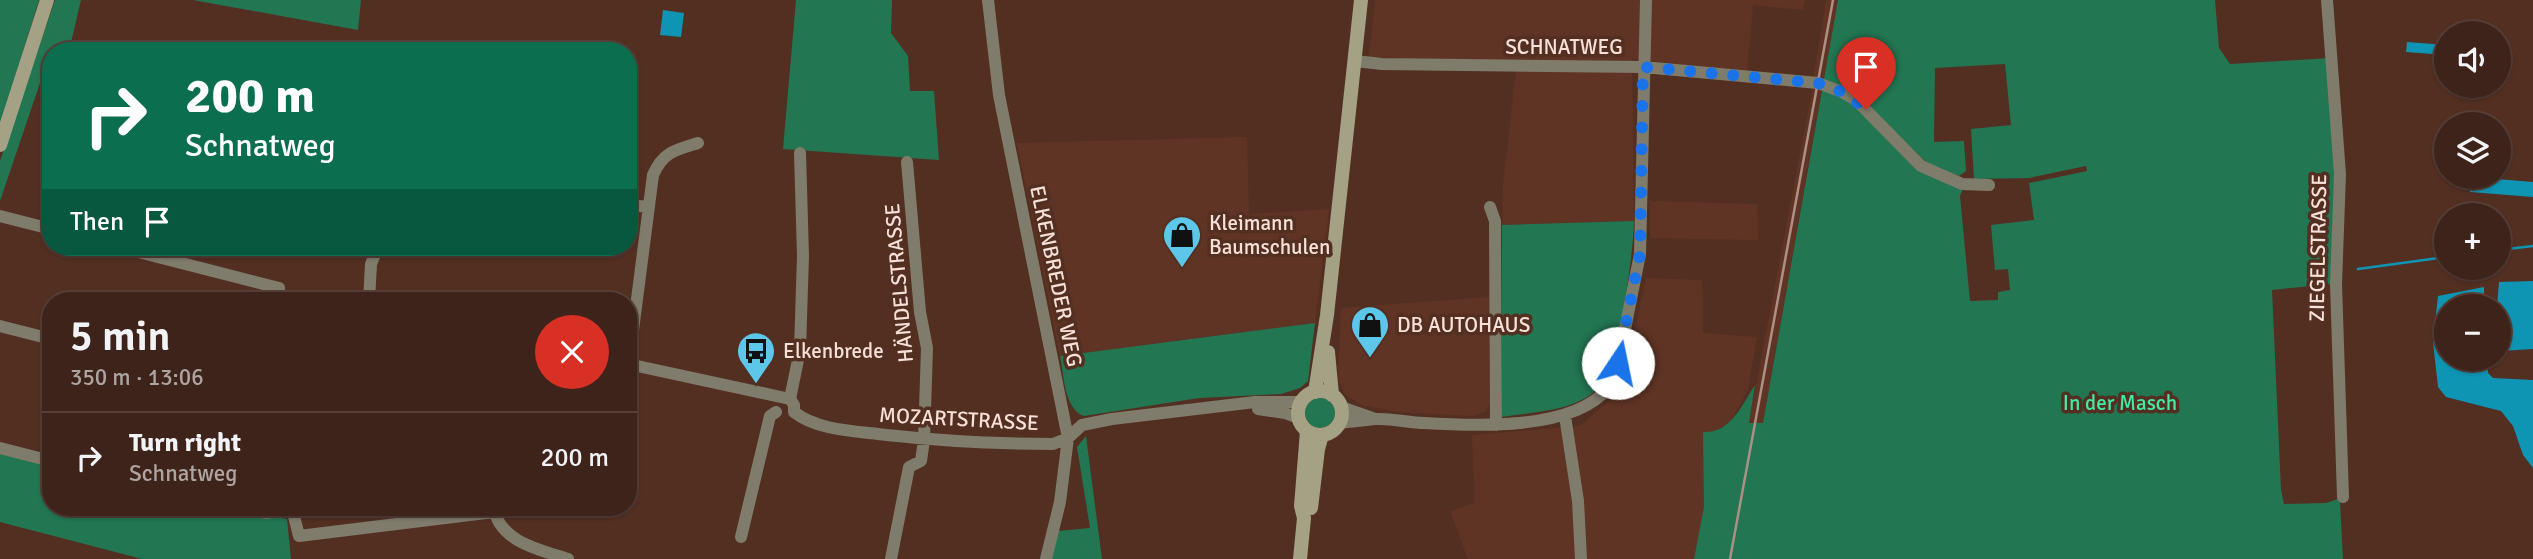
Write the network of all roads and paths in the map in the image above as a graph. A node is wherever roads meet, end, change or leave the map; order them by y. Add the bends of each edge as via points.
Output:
1 (47, 0) edge
2 (988, 0) edge
3 (1362, 0) edge
4 (1646, 0) edge
5 (2327, 0) edge
6 (1355, 61) junction
7 (1643, 67) junction
8 (698, 143) dead end
9 (0, 145) edge
10 (800, 153) dead end
11 (907, 162) dead end
12 (1989, 185) dead end
13 (637, 206) edge
14 (649, 207) junction
15 (1490, 207) dead end
16 (0, 216) edge
17 (42, 227) edge
18 (154, 256) edge
19 (374, 256) edge
20 (279, 292) edge
21 (369, 292) edge
22 (637, 302) edge
23 (1327, 315) junction
24 (0, 326) edge
25 (42, 337) edge
26 (637, 368) edge
27 (1315, 392) junction
28 (784, 398) junction
29 (1336, 401) junction
30 (1301, 402) junction
31 (1245, 404) junction
32 (776, 412) junction
33 (794, 412) junction
34 (1565, 416) junction
35 (1298, 418) junction
36 (1376, 419) junction
37 (1339, 423) junction
38 (1496, 425) junction
39 (1307, 431) junction
40 (1322, 435) junction
41 (1068, 438) junction
42 (924, 440) junction
43 (0, 448) edge
44 (42, 459) edge
45 (2343, 497) dead end
46 (295, 516) edge
47 (449, 516) edge
48 (497, 516) edge
49 (1304, 518) junction
50 (741, 537) dead end
51 (568, 559) edge
52 (891, 559) edge
53 (1046, 559) edge
54 (1300, 559) edge
55 (1581, 559) edge

1 - 9 main road
2 - 41 street, ELKENBREDER WEG via 999,95
3 - 6 main road
4 - 7 street
5 - 45 street, ZIEGELSTRASSE via 2340,174 2336,284
6 - 7 street, SCHNATWEG
6 - 23 main road
7 - 12 street, SCHNATWEG via 1829,86 1856,100 1921,166 1962,184
7 - 34 street via 1640,254 1617,369 1599,397
8 - 14 street via 659,161
10 - 28 street via 800,350
11 - 42 street, HÄNDELSTRASSE via 927,348
13 - 14 street
14 - 22 street
15 - 38 street via 1495,221
16 - 17 street
18 - 20 street via 279,288
19 - 21 street
23 - 27 main road
23 - 29 main road
24 - 25 street
26 - 28 street
27 - 29 main road
27 - 30 main road
28 - 32 street
28 - 33 street via 794,405
29 - 36 street
29 - 37 main road
30 - 31 street, MOZARTSTRASSE
30 - 35 main road
31 - 35 street, MOZARTSTRASSE
31 - 41 street, MOZARTSTRASSE via 1112,419 1082,425
32 - 33 street, MOZARTSTRASSE via 786,416
32 - 50 street via 770,416
33 - 42 street, MOZARTSTRASSE via 809,422 848,431
34 - 38 street
34 - 55 street
35 - 39 main road
36 - 37 street
36 - 38 street
37 - 40 main road
39 - 40 main road
39 - 49 main road
40 - 49 main road via 1311,508
41 - 42 street, MOZARTSTRASSE via 1053,444
41 - 53 street, ELKENBREDER WEG via 1060,502
42 - 52 street, HÄNDELSTRASSE via 921,461 909,467
43 - 44 street
46 - 47 street via 299,536
48 - 51 street via 520,541
49 - 54 main road

